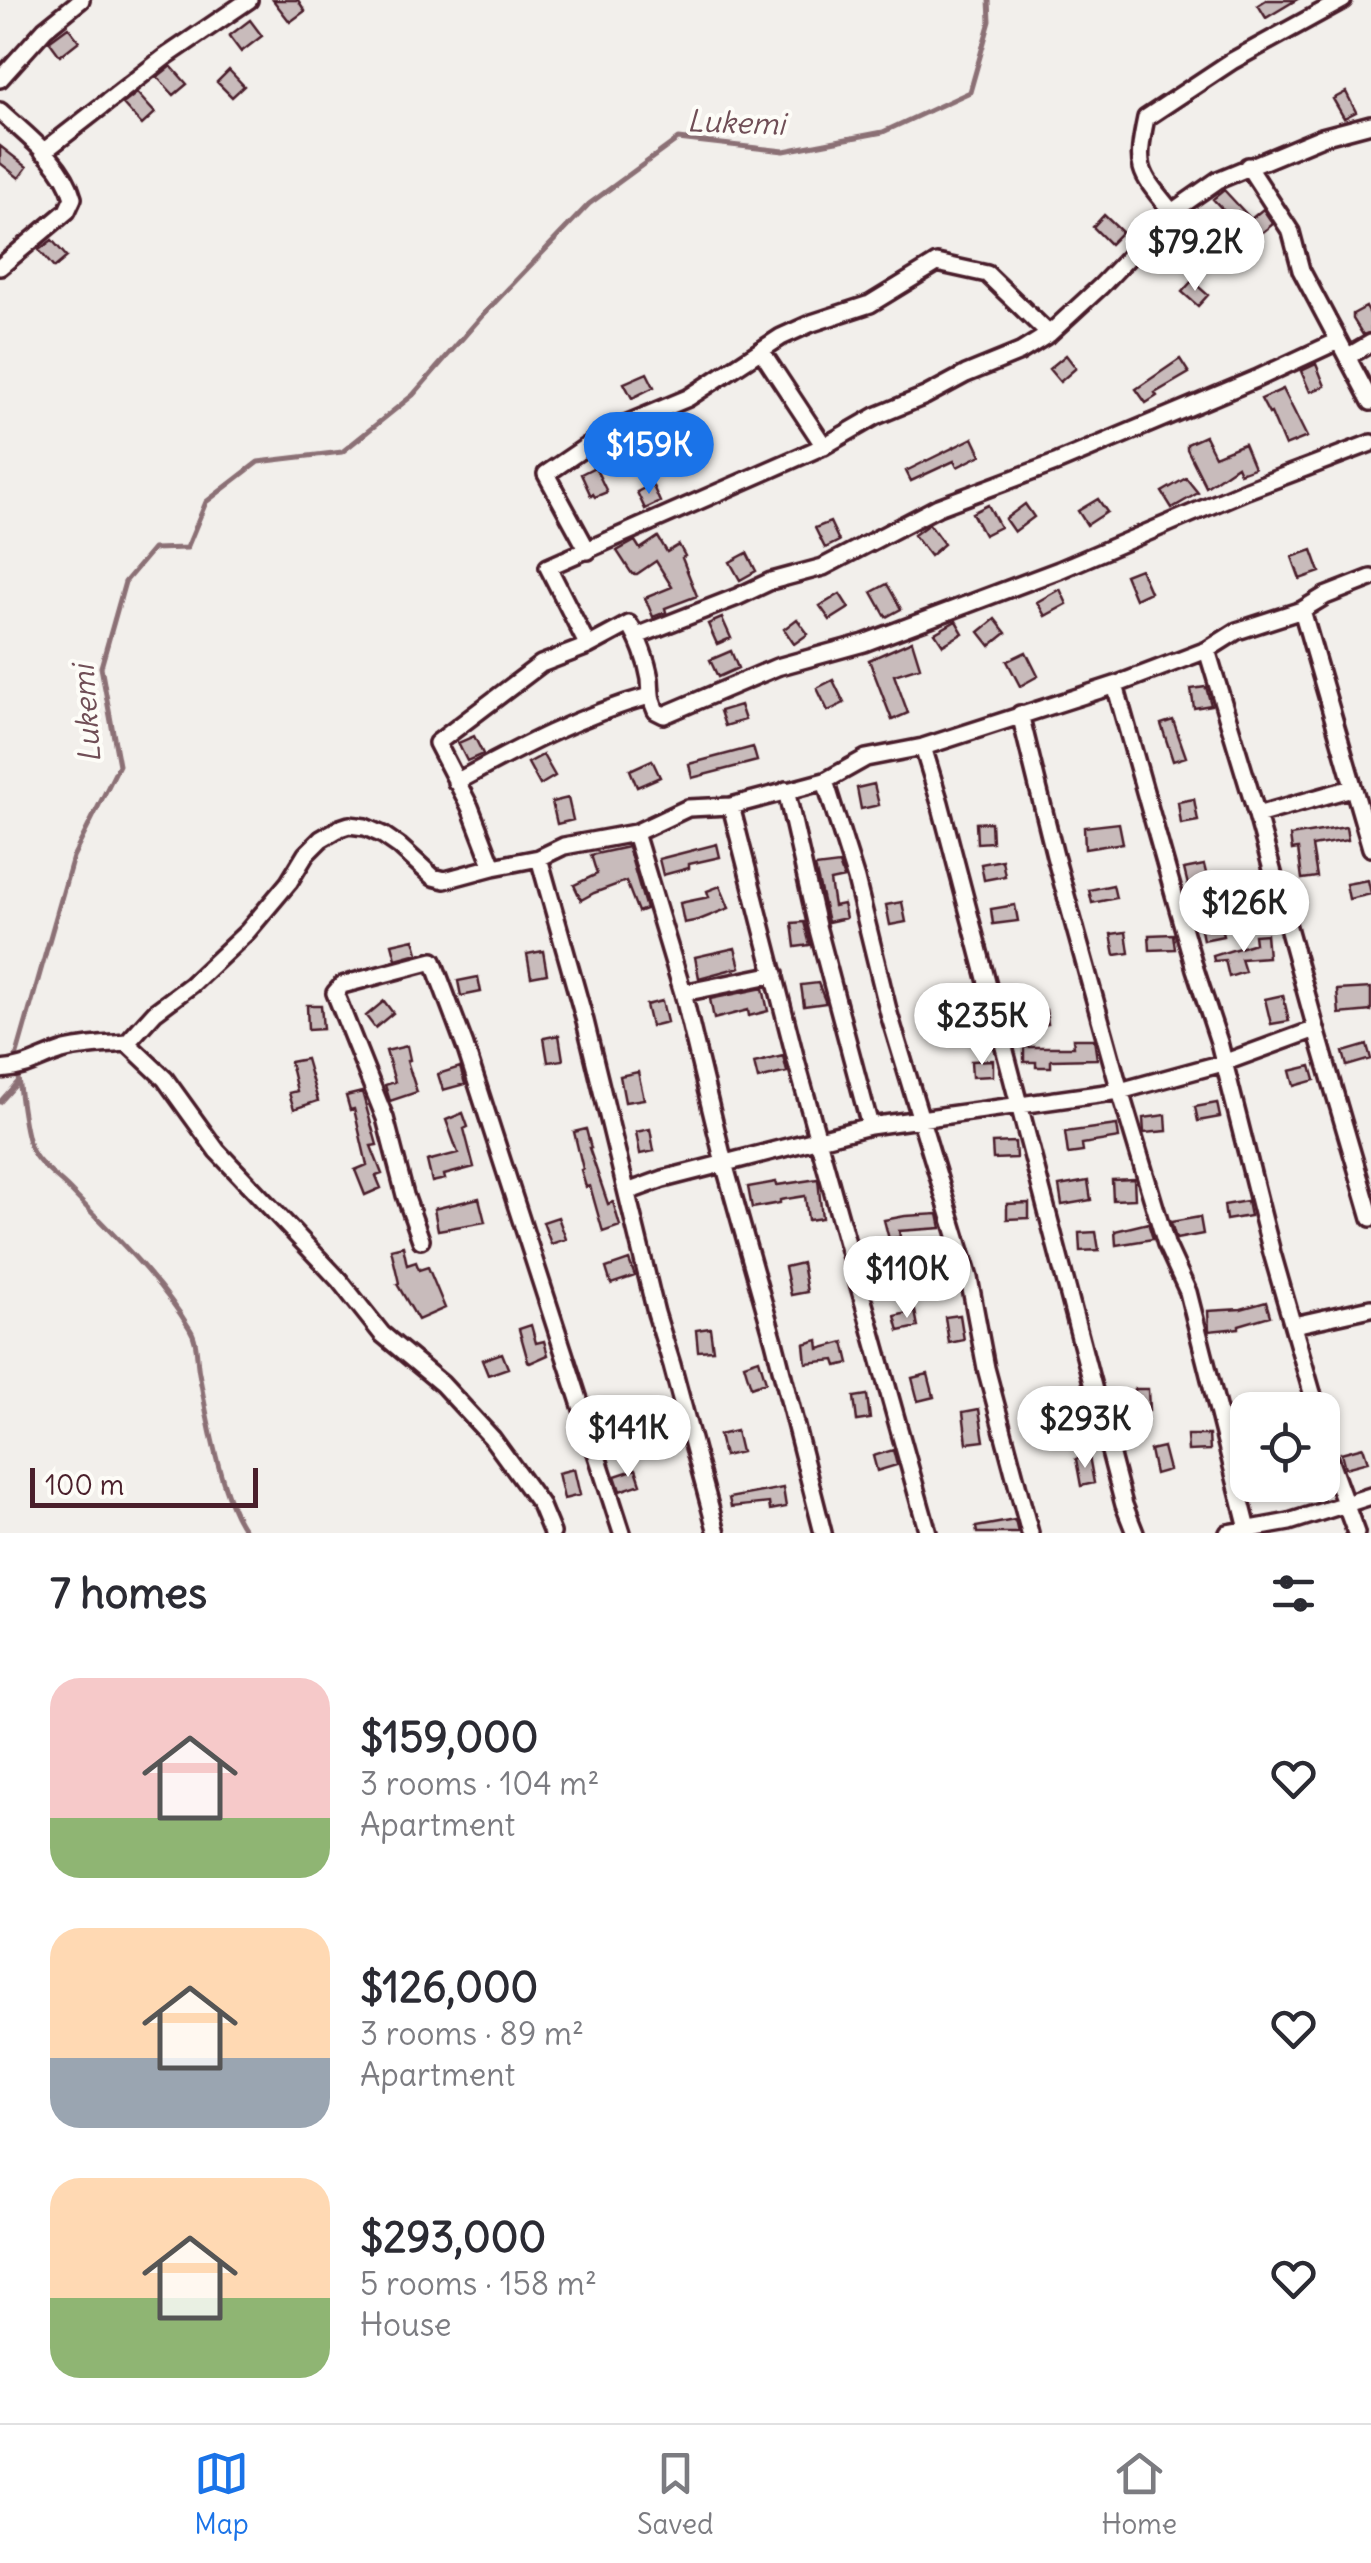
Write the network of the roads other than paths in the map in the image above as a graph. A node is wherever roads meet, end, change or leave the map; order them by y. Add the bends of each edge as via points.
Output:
1 (81, 0) edge
2 (249, 0) edge
3 (1342, 0) edge
4 (0, 79) edge
5 (0, 110) edge
6 (1371, 124) edge
7 (43, 152) junction
8 (1248, 166) junction
9 (1172, 212) junction
10 (0, 267) edge
11 (1049, 334) junction
12 (1338, 341) junction
13 (1371, 343) edge
14 (762, 352) junction
15 (1347, 357) junction
16 (1371, 402) edge
17 (1371, 443) edge
18 (824, 446) junction
19 (588, 551) junction
20 (1371, 578) edge
21 (1302, 610) junction
22 (636, 636) junction
23 (588, 646) junction
24 (1207, 650) junction
25 (1115, 684) junction
26 (650, 696) junction
27 (1020, 714) junction
28 (923, 747) junction
29 (825, 781) junction
30 (456, 782) junction
31 (1352, 788) junction
32 (786, 790) junction
33 (731, 806) junction
34 (1256, 815) junction
35 (635, 833) junction
36 (1371, 848) edge
37 (539, 858) junction
38 (493, 867) junction
39 (775, 974) junction
40 (683, 993) junction
41 (1316, 1030) junction
42 (127, 1043) junction
43 (1224, 1063) junction
44 (4, 1070) edge
45 (1120, 1091) junction
46 (1020, 1104) junction
47 (922, 1118) junction
48 (870, 1126) junction
49 (818, 1138) junction
50 (724, 1163) junction
51 (627, 1192) junction
52 (1371, 1218) edge
53 (421, 1240) dead end
54 (1371, 1308) edge
55 (1294, 1325) junction
56 (1312, 1392) edge
57 (1340, 1486) edge
58 (1371, 1496) edge
59 (1346, 1503) junction
60 (1248, 1531) edge
61 (552, 1533) edge
62 (622, 1533) edge
63 (717, 1533) edge
64 (823, 1533) edge
65 (928, 1533) edge
66 (1030, 1533) edge
67 (1135, 1533) edge
68 (1228, 1533) edge
69 (1356, 1533) edge

1 - 4 street
2 - 7 street
3 - 9 street via 1146,118 1138,152 1144,178
5 - 7 street
6 - 8 street
7 - 10 street via 74,198
8 - 9 street
8 - 12 street via 1290,232
9 - 11 street
11 - 14 street via 987,274 937,263 870,304 812,323
11 - 18 street
12 - 15 street
12 - 22 street via 938,507 823,567
13 - 15 street
14 - 18 street
14 - 19 street via 688,398 609,431 546,474
15 - 16 street
17 - 26 street via 1041,576 864,643 777,668 664,715
18 - 19 street
19 - 23 street via 548,568
20 - 21 street
21 - 24 street via 1237,631
21 - 31 street
22 - 23 street via 630,624
22 - 26 street
23 - 30 street via 542,664 437,743
24 - 25 street
24 - 34 street
25 - 27 street
25 - 43 street
26 - 30 street via 524,745
27 - 28 street
27 - 45 street
28 - 29 street via 866,758
28 - 46 street
29 - 32 street
29 - 47 street
30 - 38 street
31 - 34 street
31 - 36 street
32 - 33 street
32 - 48 street
33 - 35 street via 688,808
33 - 39 street
34 - 41 street
35 - 37 street via 564,846
35 - 40 street
37 - 38 street
37 - 51 street
38 - 42 street via 445,880 382,835 340,828 306,854 247,932
39 - 40 street
39 - 49 street
40 - 50 street
41 - 43 street
41 - 52 street
42 - 44 street via 62,1051
42 - 61 street via 382,1334 492,1438 540,1504
43 - 45 street
43 - 55 street
45 - 46 street
45 - 60 street via 1166,1244 1188,1292
46 - 47 street
46 - 67 street
47 - 48 street
47 - 66 street via 969,1278
48 - 49 street
49 - 50 street
49 - 65 street
50 - 51 street
50 - 64 street
51 - 63 street
53 - 62 street via 385,1118 335,992 433,960
54 - 55 street
55 - 56 street
57 - 59 street
58 - 59 street
59 - 60 street
59 - 69 street
60 - 68 street

